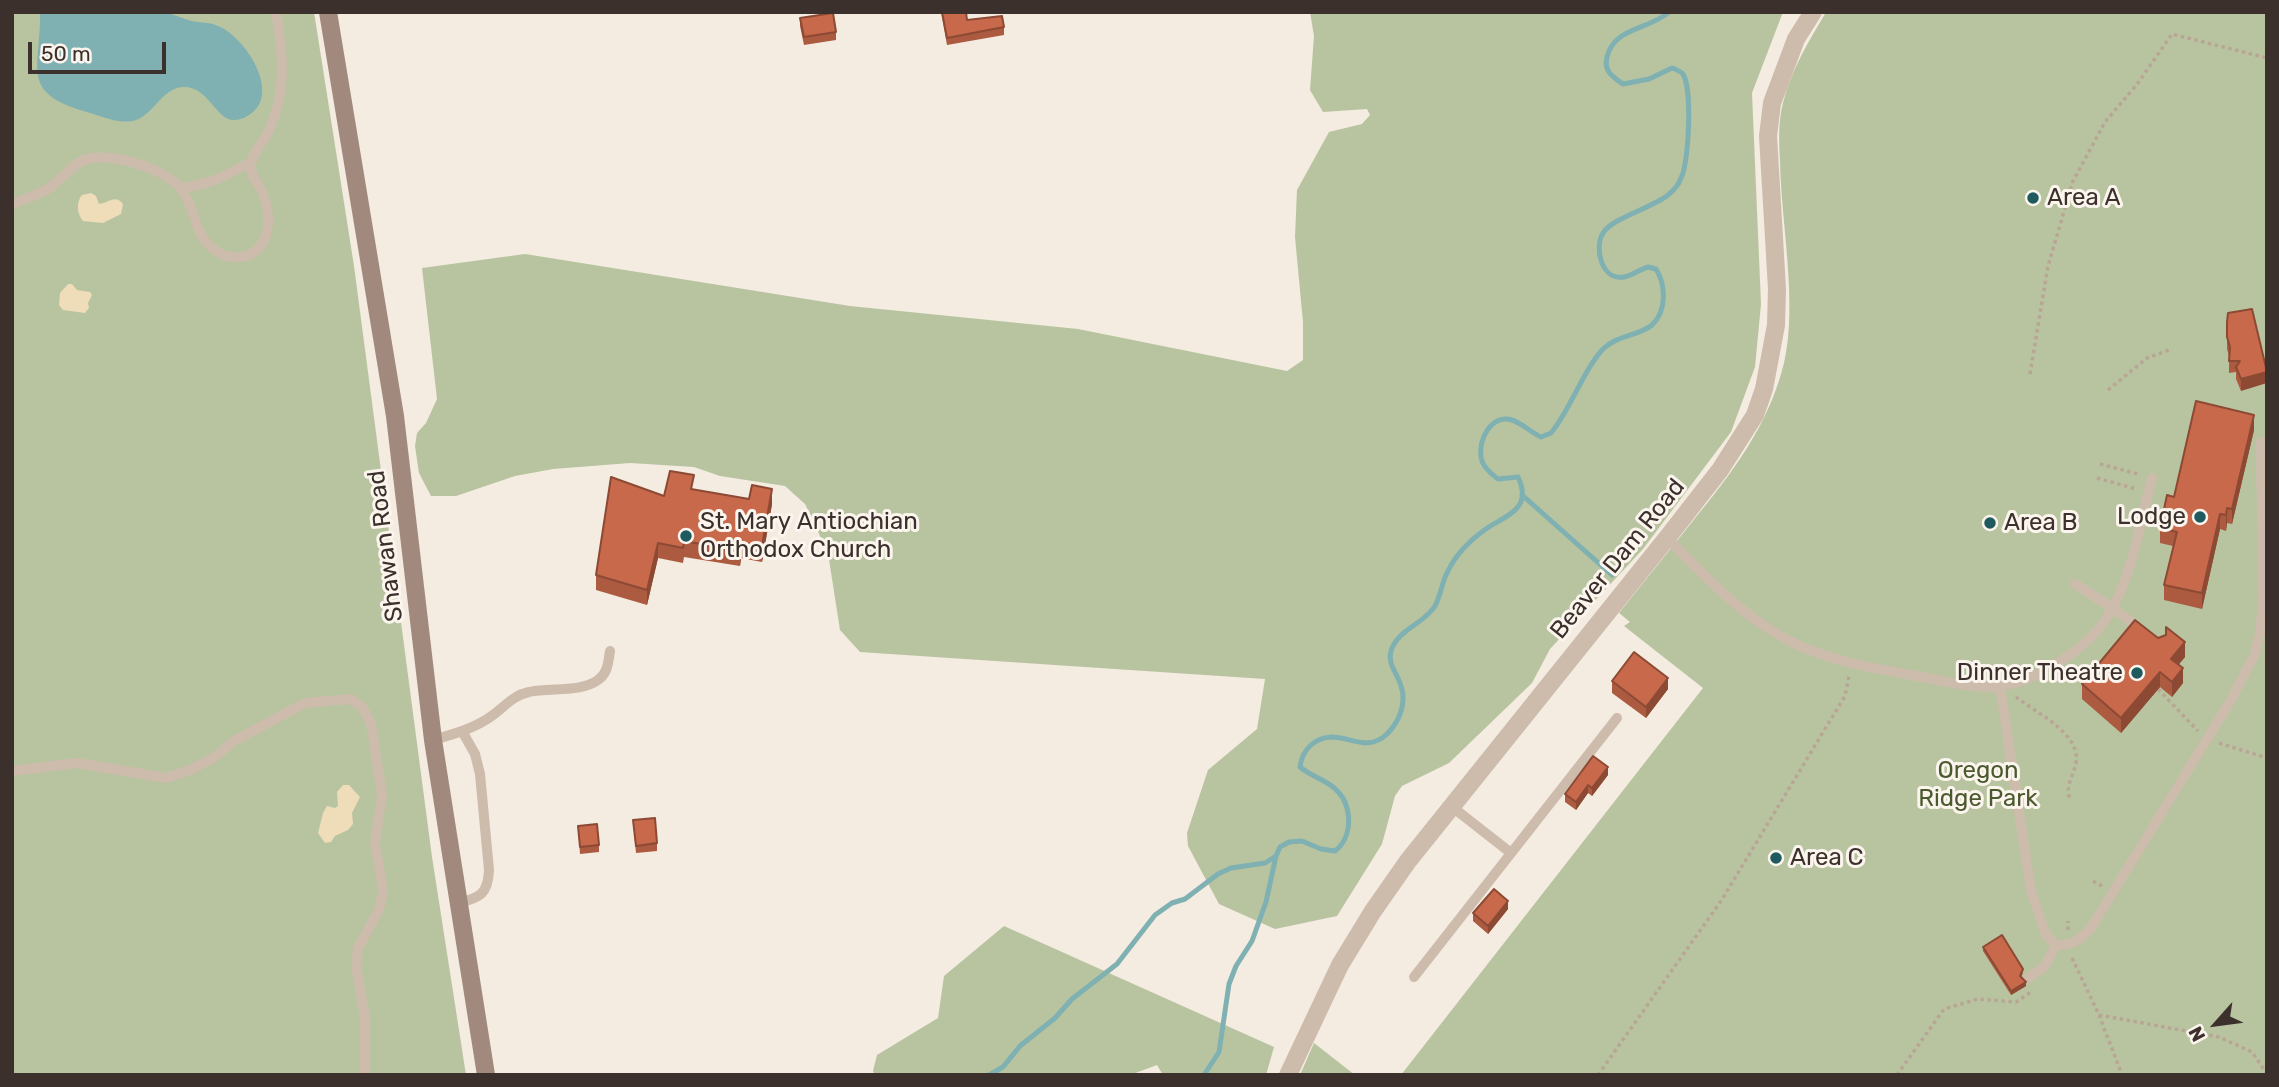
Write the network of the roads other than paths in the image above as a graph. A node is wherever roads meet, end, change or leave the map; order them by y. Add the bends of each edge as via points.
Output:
1 (276, 12) edge
2 (328, 12) edge
3 (1813, 12) edge
4 (251, 162) junction
5 (181, 188) junction
6 (12, 205) edge
7 (2261, 442) dead end
8 (2152, 478) road end
9 (1667, 538) junction
10 (2075, 584) dead end
11 (2113, 608) junction
12 (2150, 638) edge
13 (610, 652) dead end
14 (2000, 686) junction
15 (1617, 718) dead end
16 (461, 731) junction
17 (433, 740) junction
18 (12, 771) edge
19 (1451, 806) junction
20 (1511, 853) junction
21 (458, 902) junction
22 (2061, 945) junction
23 (2031, 976) road end
24 (1414, 977) dead end
25 (365, 1075) edge
26 (486, 1075) edge
27 (1288, 1075) edge

1 - 4 lane via 283,48 277,110
2 - 17 main road, Shawan Road via 394,416
3 - 9 street, Beaver Dam Road via 1796,39 1772,103 1768,136 1776,325 1764,389 1741,440
4 - 5 lane via 223,178
4 - 5 lane via 268,212 268,234 259,249 246,256 228,257 206,243
5 - 6 lane via 151,169 101,158 83,160 50,187
7 - 22 lane via 2263,604 2255,654 2091,928 2076,942
8 - 11 lane
9 - 14 lane via 1714,585 1769,628 1810,651 1850,664 1971,686
9 - 19 street, Beaver Dam Road
10 - 11 lane
11 - 12 lane
11 - 14 lane via 2095,634 2057,664
13 - 16 lane via 607,670 597,681 528,692
14 - 22 lane via 2031,891 2046,934
15 - 20 lane
16 - 17 lane
16 - 21 lane via 475,754 480,774 489,885 474,900
17 - 21 main road, Shawan Road
18 - 25 lane via 76,763 166,778 215,757 234,741 305,703 351,699 362,707 371,723 382,795 375,843 383,891 379,910 358,948 356,966 365,1018
19 - 20 lane
19 - 27 street, Beaver Dam Road via 1401,871 1340,965
20 - 24 lane
21 - 26 main road, Shawan Road
22 - 23 lane

